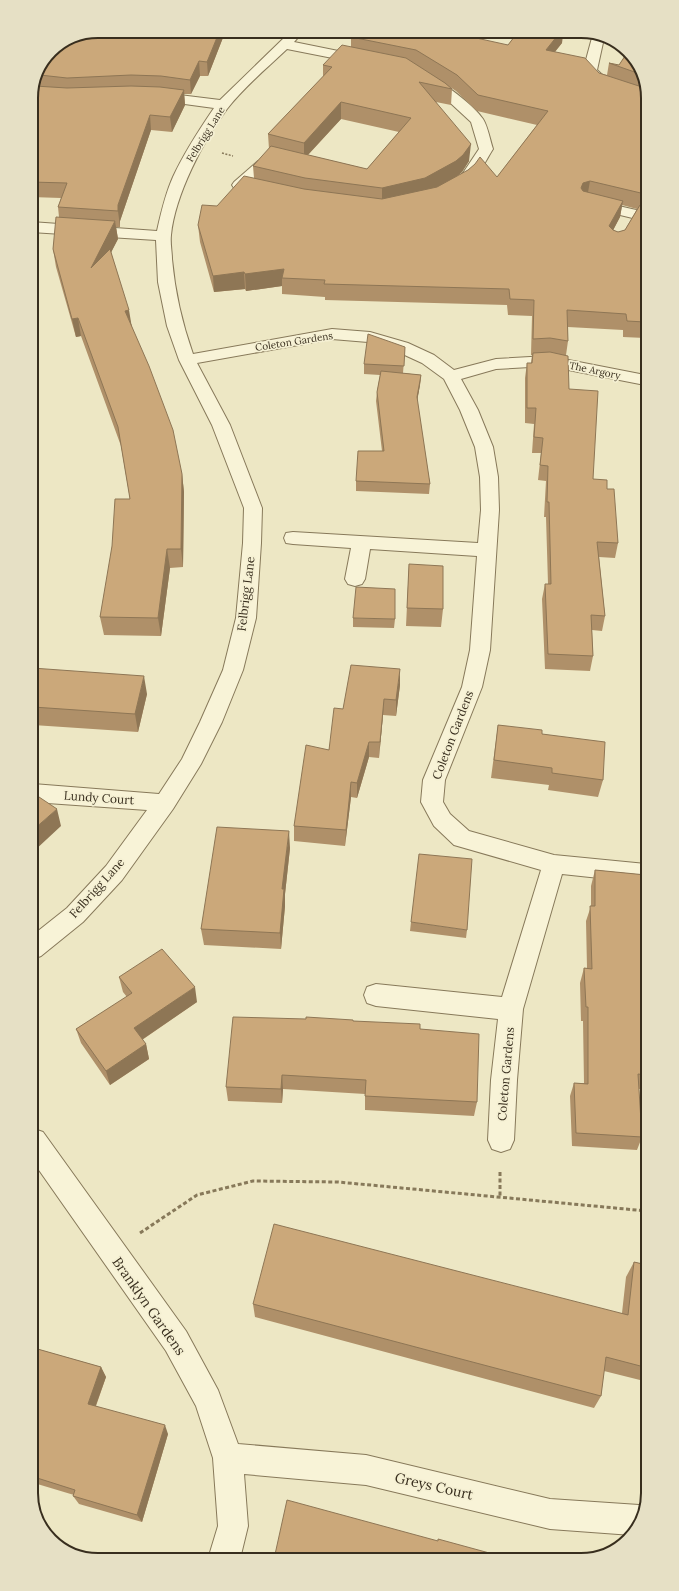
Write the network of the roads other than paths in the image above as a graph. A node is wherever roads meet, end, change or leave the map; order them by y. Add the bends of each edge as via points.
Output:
1 (290, 39) edge
2 (597, 41) edge
3 (373, 62) edge
4 (417, 74) edge
5 (616, 90) edge
6 (140, 95) edge
7 (223, 105) junction
8 (263, 164) edge
9 (239, 185) junction
10 (449, 189) edge
11 (268, 192) edge
12 (228, 196) edge
13 (587, 203) edge
14 (638, 216) edge
15 (38, 227) edge
16 (624, 228) edge
17 (163, 236) junction
18 (187, 360) junction
19 (451, 376) junction
20 (641, 379) edge
21 (293, 538) dead end
22 (362, 542) junction
23 (486, 550) junction
24 (355, 579) dead end
25 (38, 793) edge
26 (165, 803) junction
27 (554, 864) junction
28 (641, 873) edge
29 (38, 945) edge
30 (376, 995) dead end
31 (511, 1009) junction
32 (500, 1140) dead end
33 (38, 1147) edge
34 (228, 1458) junction
35 (635, 1520) edge
36 (226, 1553) edge

1 - 3 street
1 - 7 street, Felbrigg Lane
2 - 5 street via 590,71 602,84
4 - 10 street via 450,94 477,121 486,149 468,176
6 - 7 street
7 - 17 street, Felbrigg Lane via 196,146 180,177 170,204
8 - 9 street
9 - 11 street
9 - 12 street
13 - 14 street
14 - 16 street
15 - 17 street
17 - 18 street, Felbrigg Lane via 166,282 175,326
18 - 19 street, Coleton Gardens via 332,334 370,337 402,347 428,359
18 - 26 street, Felbrigg Lane via 221,425 253,508 252,543 246,618 233,670 194,757
19 - 20 street, The Argory via 496,364 548,360
19 - 23 street, Coleton Gardens via 484,447 489,478 490,510
21 - 22 street
22 - 23 street
22 - 24 street
23 - 27 street, Coleton Gardens via 480,650 472,687 434,780 432,802 442,820 462,838
25 - 26 street, Lundy Court
26 - 29 street, Felbrigg Lane via 114,873 75,915
27 - 28 street, Coleton Gardens
27 - 31 street, Coleton Gardens
30 - 31 street
31 - 32 street, Coleton Gardens
33 - 34 street, Branklyn Gardens via 176,1341 208,1400
34 - 35 street, Greys Court via 366,1470 550,1514
34 - 36 street, Branklyn Gardens via 233,1526

